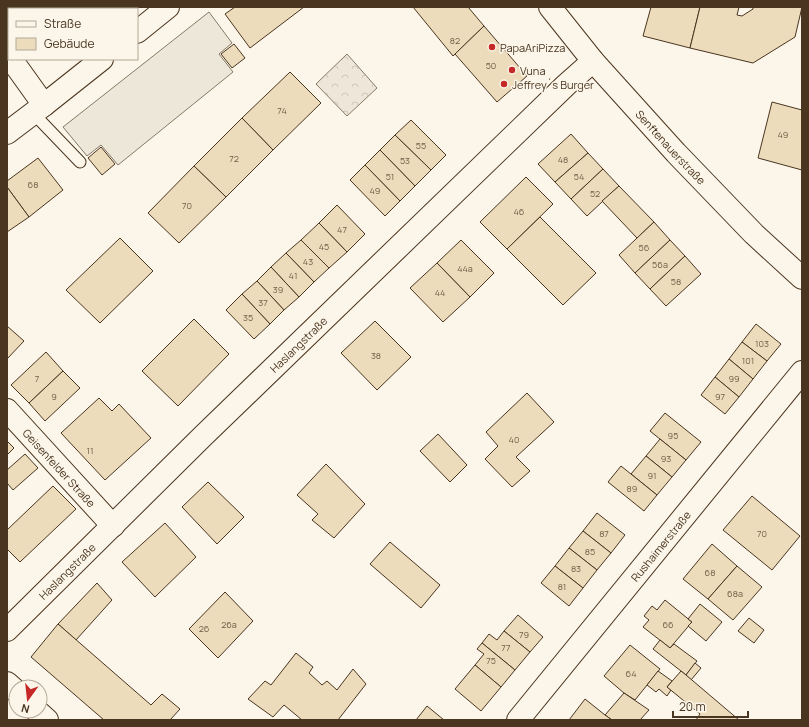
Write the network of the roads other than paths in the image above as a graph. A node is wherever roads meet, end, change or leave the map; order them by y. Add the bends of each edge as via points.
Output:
1 (168, 7) edge
2 (550, 7) edge
3 (138, 31) edge
4 (11, 60) edge
5 (101, 60) edge
6 (593, 61) junction
7 (38, 109) junction
8 (7, 133) edge
9 (78, 155) dead end
10 (802, 278) edge
11 (802, 372) edge
12 (7, 410) edge
13 (113, 526) junction
14 (7, 630) edge
15 (518, 720) edge

1 - 3 street
2 - 6 street, Senftenauerstraße
4 - 7 street
5 - 7 street
6 - 10 street, Senftenauerstraße via 738,218
6 - 13 street, Haslangstraße via 203,436
7 - 8 street
7 - 9 lane
11 - 15 street, Rushaimerstraße
12 - 13 street, Geisenfelder Straße
13 - 14 street, Haslangstraße

